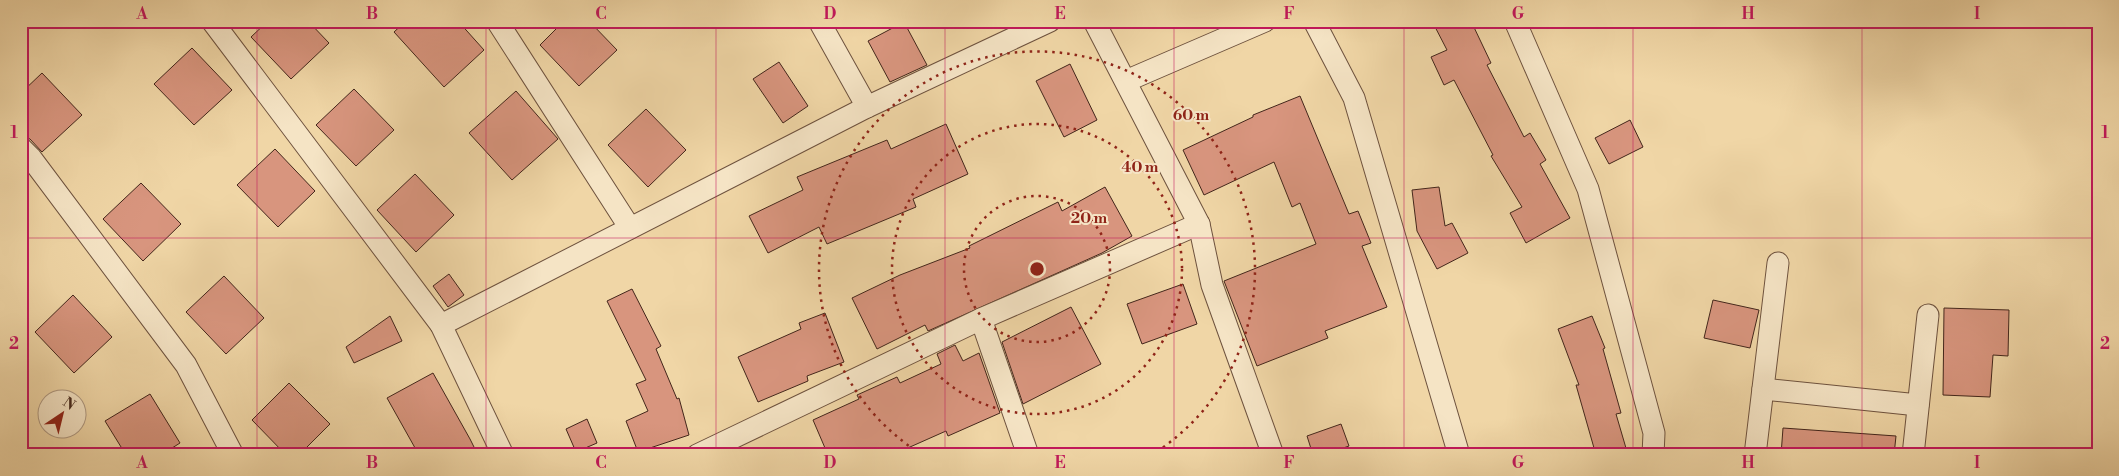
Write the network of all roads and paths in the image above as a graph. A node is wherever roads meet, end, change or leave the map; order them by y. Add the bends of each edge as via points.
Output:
1 (212, 21) edge
2 (497, 21) edge
3 (819, 21) edge
4 (1050, 21) edge
5 (1094, 21) edge
6 (1265, 21) edge
7 (1314, 21) edge
8 (1515, 21) edge
9 (1126, 81) junction
10 (867, 107) junction
11 (21, 148) edge
12 (1199, 224) junction
13 (630, 228) junction
14 (1778, 263) dead end
15 (1928, 315) dead end
16 (981, 319) junction
17 (441, 324) junction
18 (1763, 389) junction
19 (1918, 405) junction
20 (233, 455) edge
21 (503, 455) edge
22 (696, 455) edge
23 (1028, 455) edge
24 (1273, 455) edge
25 (1459, 455) edge
26 (1654, 455) edge
27 (1755, 455) edge
28 (1913, 455) edge

1 - 17 street
2 - 13 street
3 - 10 street
4 - 10 street
5 - 9 street
6 - 9 street
7 - 25 street via 1354,98
8 - 26 street via 1588,189 1654,433
9 - 12 street
10 - 13 street
11 - 20 street via 186,365
12 - 16 street
12 - 24 street via 1212,285
13 - 17 street
14 - 18 street
15 - 19 street
16 - 22 street
16 - 23 street
17 - 21 street
18 - 19 street
18 - 27 street
19 - 28 street

